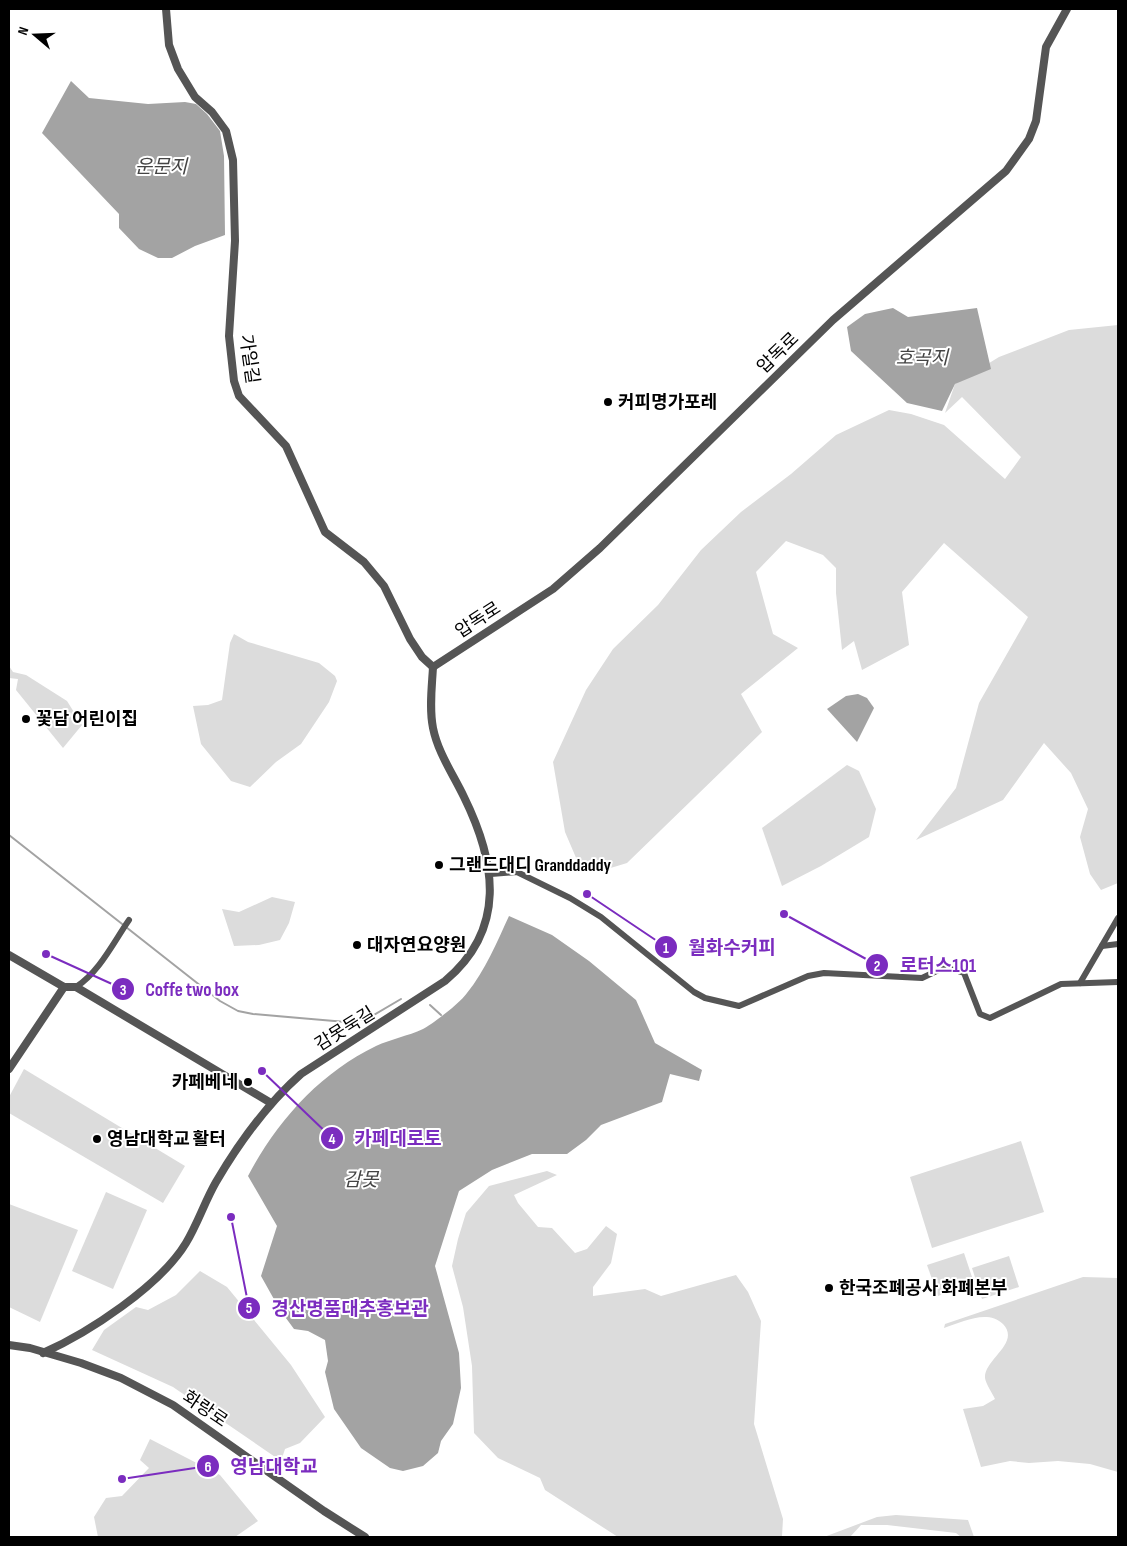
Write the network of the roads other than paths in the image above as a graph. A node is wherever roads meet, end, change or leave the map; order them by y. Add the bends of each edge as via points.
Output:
1 (166, 9) edge
2 (1067, 9) edge
3 (433, 667) junction
4 (491, 874) junction
5 (1118, 918) edge
6 (129, 920) dead end
7 (1118, 944) edge
8 (1102, 946) junction
9 (9, 955) edge
10 (1118, 982) edge
11 (1080, 983) junction
12 (64, 987) junction
13 (76, 987) junction
14 (9, 1069) edge
15 (271, 1103) junction
16 (9, 1345) edge
17 (43, 1353) junction
18 (365, 1537) edge

1 - 3 street, 가일길 via 169,45 178,69 196,97 226,131 233,160 235,240 229,336 239,396 286,446 326,532 364,562 384,586 410,639
2 - 3 street, 압독로 via 1046,47 1036,121 1029,139 1006,171 833,320 587,560 553,589
3 - 4 street, 감못둑길 via 433,727 442,755 465,797 481,836
4 - 11 street via 517,872 570,898 601,917 694,992 739,1006 816,974 922,978 945,967 964,973 980,1014 990,1018 1061,984
4 - 15 street, 감못둑길 via 482,931 465,962 445,981 301,1074
5 - 8 street
6 - 13 street via 110,951
7 - 8 street
8 - 11 street
9 - 12 street
10 - 11 street
12 - 13 street
12 - 14 street
13 - 15 street
15 - 17 street, 감못둑길 via 216,1183 186,1243 171,1263 144,1288 72,1340
16 - 17 street, 화랑로
17 - 18 street, 화랑로 via 121,1378 173,1405 324,1512

